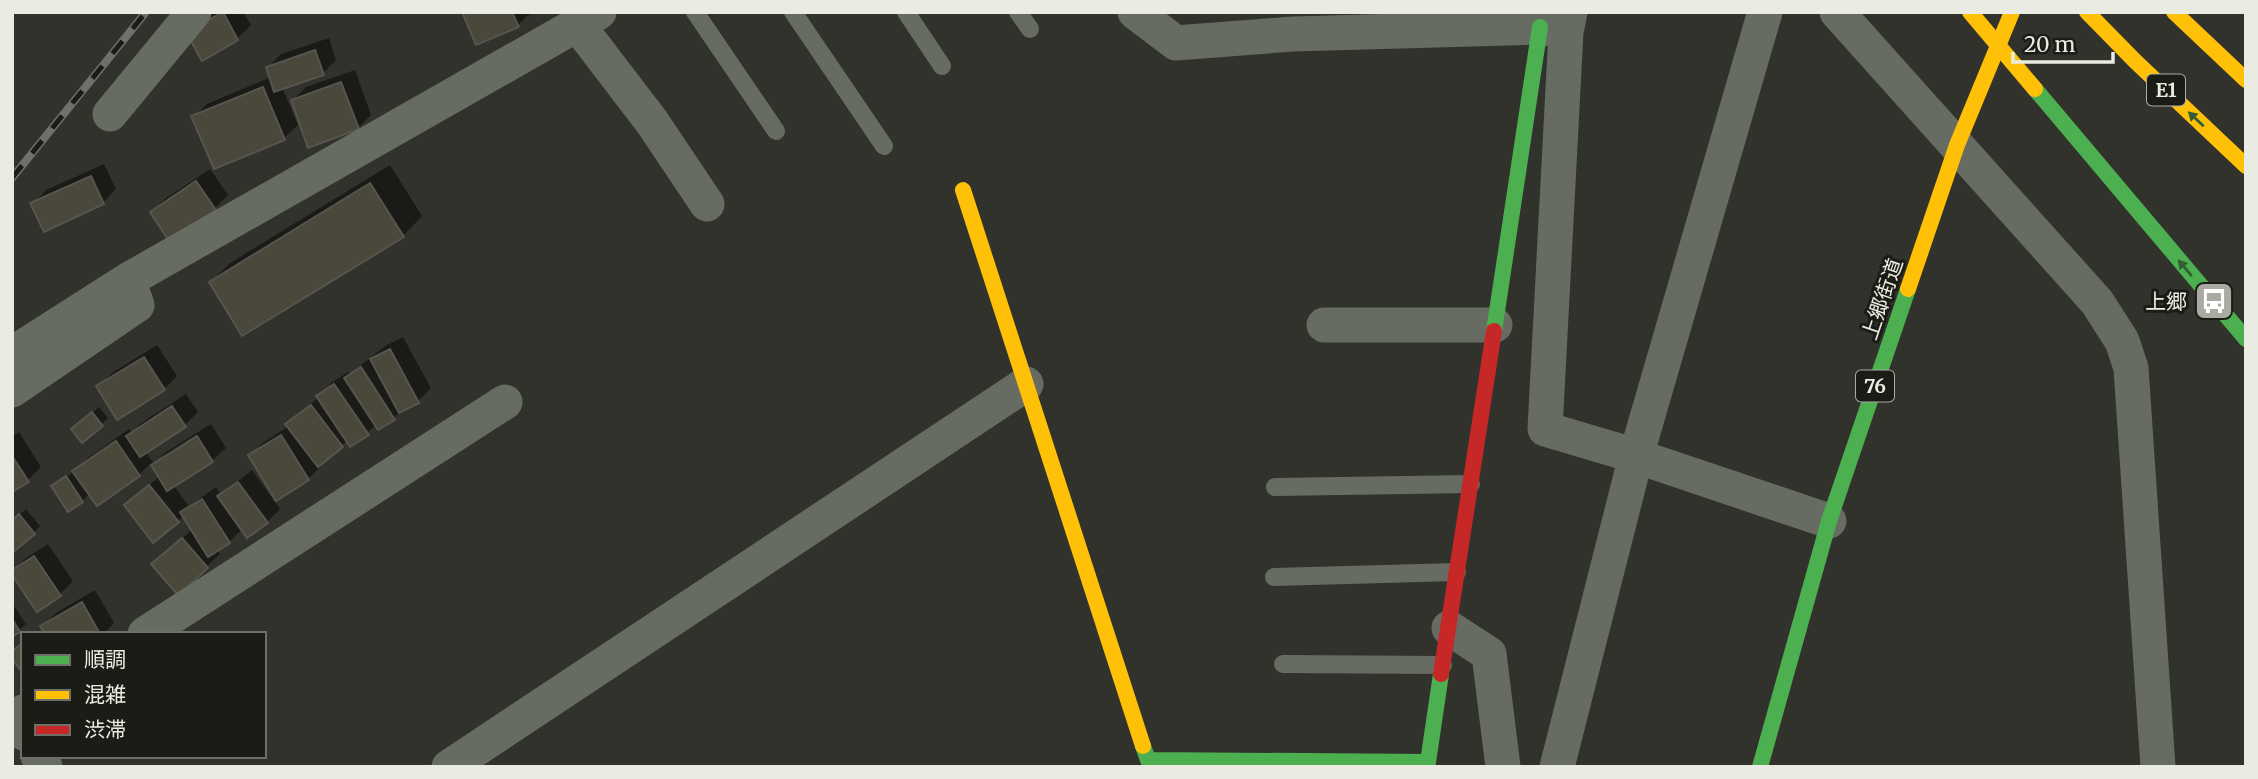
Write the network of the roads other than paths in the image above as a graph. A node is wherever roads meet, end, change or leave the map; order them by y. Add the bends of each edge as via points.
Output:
1 (194, 12) edge
2 (695, 12) edge
3 (793, 12) edge
4 (906, 12) edge
5 (1018, 12) edge
6 (1135, 12) edge
7 (1765, 12) edge
8 (1837, 12) edge
9 (1970, 12) edge
10 (2012, 12) edge
11 (2087, 12) edge
12 (2174, 12) edge
13 (588, 18) edge
14 (1550, 21) edge
15 (1293, 23) edge
16 (1030, 29) dead end
17 (942, 66) dead end
18 (2246, 80) edge
19 (110, 114) dead end
20 (776, 131) dead end
21 (1956, 145) junction
22 (884, 146) dead end
23 (2246, 166) edge
24 (963, 190) dead end
25 (707, 204) dead end
26 (128, 280) junction
27 (1324, 325) dead end
28 (1495, 325) junction
29 (2246, 339) edge
30 (12, 354) edge
31 (1026, 384) junction
32 (12, 390) edge
33 (505, 402) dead end
34 (1636, 456) junction
35 (1471, 484) junction
36 (1276, 487) dead end
37 (1829, 521) junction
38 (1457, 572) junction
39 (1274, 577) dead end
40 (1449, 628) junction
41 (154, 631) edge
42 (1283, 664) dead end
43 (1443, 665) junction
44 (449, 767) edge
45 (1503, 767) edge
46 (1557, 767) edge
47 (1760, 767) edge
48 (2158, 767) edge

1 - 19 street
2 - 20 lane
3 - 22 lane
4 - 17 lane
5 - 16 lane
6 - 15 street via 1175,43
7 - 34 street
8 - 21 street
29 -> 9 main road, bridge
10 - 21 main road, 上郷街道 / 76
23 -> 11 main road, E1
12 - 18 main road
13 - 25 street
13 - 26 street
14 - 15 street
14 - 28 main road
14 - 34 street via 1545,429
21 - 37 main road, 上郷街道 / 76
21 - 48 street via 2097,302 2122,341 2131,368
24 - 31 main road
26 - 30 street
26 - 32 street via 137,304
27 - 28 street
28 - 35 main road
31 - 43 main road via 1148,760 1429,762
31 - 44 street
33 - 41 street
34 - 37 street
34 - 46 street
35 - 36 lane
35 - 38 main road
37 - 47 main road, 上郷街道 / 76
38 - 39 lane
38 - 40 main road
40 - 43 main road
40 - 45 street via 1489,654
42 - 43 lane

